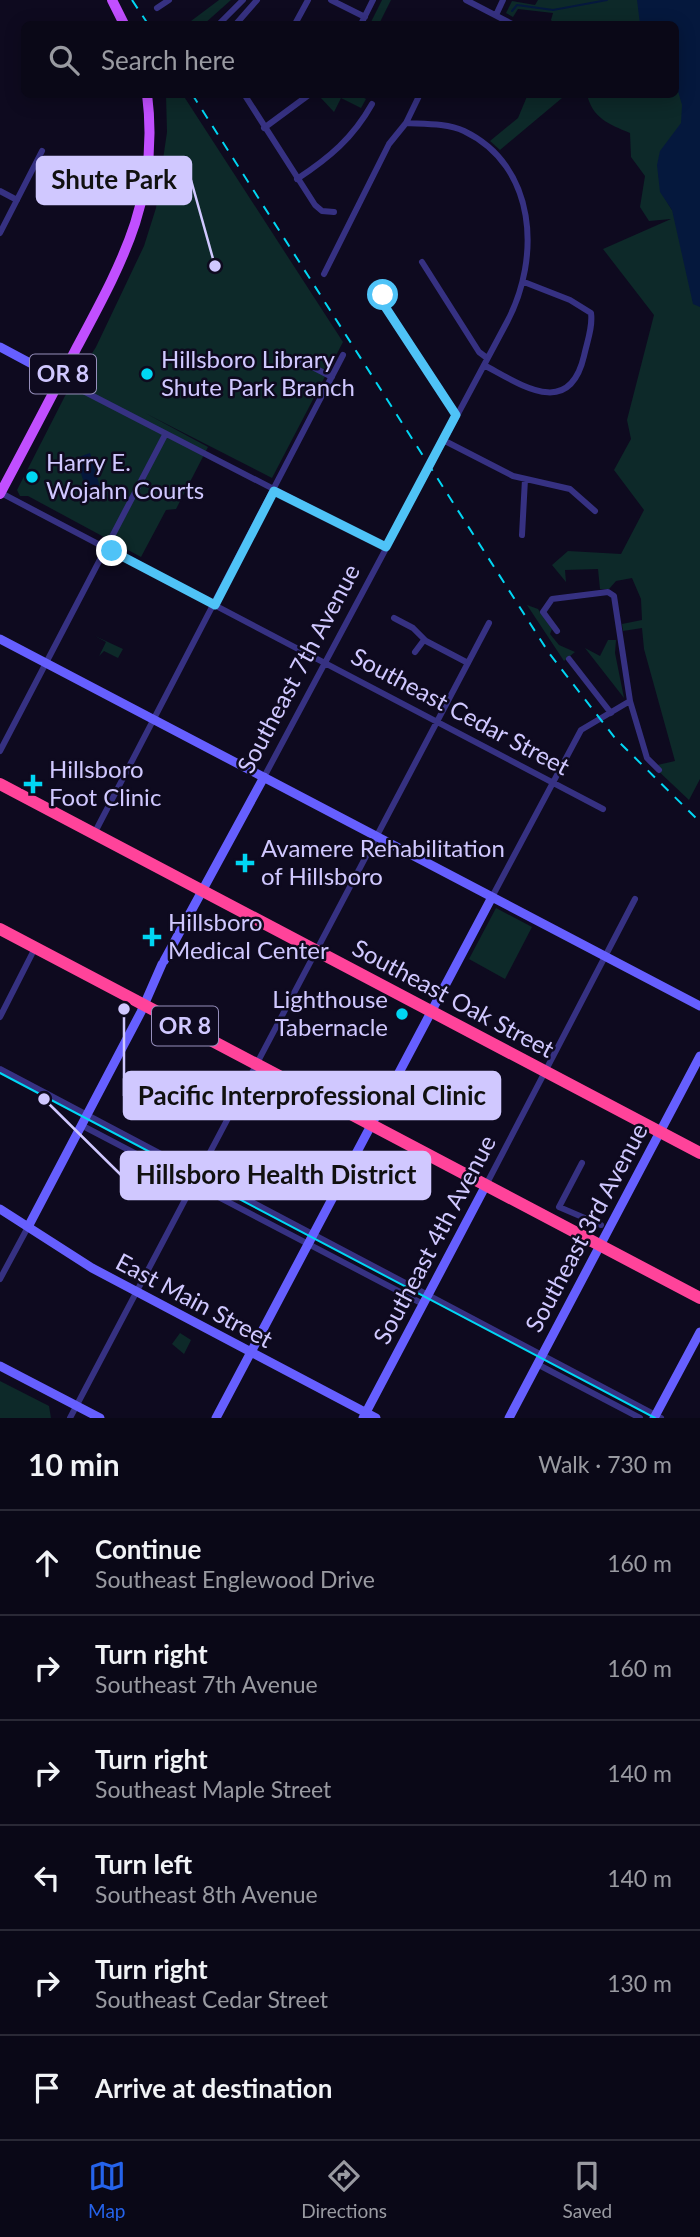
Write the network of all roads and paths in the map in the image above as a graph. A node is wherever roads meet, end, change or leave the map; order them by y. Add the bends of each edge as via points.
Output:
1 (112, 0) edge
2 (169, 0) edge
3 (243, 0) edge
4 (257, 0) edge
5 (308, 0) edge
6 (331, 0) edge
7 (373, 0) edge
8 (466, 0) edge
9 (503, 0) edge
10 (157, 8) dead end
11 (496, 15) junction
12 (365, 17) junction
13 (122, 21) edge
14 (222, 21) edge
15 (239, 21) edge
16 (297, 21) edge
17 (363, 21) edge
18 (507, 21) edge
19 (147, 98) edge
20 (246, 98) edge
21 (305, 98) edge
22 (418, 98) edge
23 (372, 104) dead end
24 (406, 123) junction
25 (264, 128) junction
26 (42, 151) dead end
27 (297, 179) junction
28 (0, 191) edge
29 (17, 200) junction
30 (334, 212) dead end
31 (0, 233) edge
32 (422, 262) dead end
33 (324, 274) dead end
34 (524, 282) junction
35 (386, 288) dead end
36 (0, 347) edge
37 (343, 355) dead end
38 (298, 359) dead end
39 (485, 362) junction
40 (332, 377) junction
41 (61, 379) junction
42 (456, 415) junction
43 (165, 435) junction
44 (443, 440) junction
45 (525, 479) junction
46 (274, 491) junction
47 (0, 494) edge
48 (595, 511) dead end
49 (522, 535) dead end
50 (386, 547) junction
51 (106, 548) junction
52 (215, 605) junction
53 (394, 618) dead end
54 (489, 623) dead end
55 (557, 631) dead end
56 (0, 639) edge
57 (424, 640) junction
58 (415, 652) dead end
59 (569, 659) dead end
60 (324, 662) junction
61 (46, 663) junction
62 (468, 663) junction
63 (630, 701) junction
64 (611, 713) junction
65 (154, 720) junction
66 (437, 722) junction
67 (0, 751) edge
68 (659, 770) dead end
69 (264, 777) junction
70 (552, 782) junction
71 (0, 784) edge
72 (603, 808) dead end
73 (94, 834) junction
74 (377, 836) junction
75 (202, 891) junction
76 (492, 897) junction
77 (635, 900) dead end
78 (0, 929) edge
79 (36, 948) junction
80 (318, 952) junction
81 (605, 956) junction
82 (144, 1005) junction
83 (700, 1006) edge
84 (431, 1011) junction
85 (0, 1017) edge
86 (700, 1056) edge
87 (258, 1065) junction
88 (0, 1069) edge
89 (544, 1071) junction
90 (87, 1114) junction
91 (371, 1124) junction
92 (81, 1125) junction
93 (660, 1132) junction
94 (700, 1153) edge
95 (582, 1163) dead end
96 (200, 1174) junction
97 (195, 1183) junction
98 (486, 1185) junction
99 (0, 1209) edge
100 (601, 1225) dead end
101 (28, 1227) junction
102 (313, 1234) junction
103 (308, 1243) junction
104 (600, 1245) junction
105 (0, 1279) edge
106 (137, 1292) junction
107 (700, 1297) edge
108 (425, 1299) junction
109 (700, 1332) edge
110 (250, 1352) junction
111 (539, 1359) junction
112 (0, 1366) edge
113 (76, 1406) junction
114 (364, 1415) edge
115 (657, 1417) edge
116 (70, 1418) edge
117 (100, 1418) edge
118 (216, 1418) edge
119 (376, 1418) edge
120 (509, 1418) edge
121 (640, 1418) edge

1 - 13 main road
2 - 10 street
3 - 14 street
4 - 15 street
5 - 16 street
6 - 12 street
7 - 12 street
8 - 11 street
9 - 11 street
11 - 18 street
12 - 17 street
19 - 41 main road, OR 8 via 150,167 138,221
20 - 25 street
21 - 25 street
22 - 24 street
23 - 27 street via 336,152
24 - 33 street via 390,144
24 - 34 street, Southeast 7th Avenue via 447,127 471,135 501,158 524,204 528,240
25 - 27 street
26 - 29 street
27 - 30 street via 315,205
28 - 29 street
29 - 31 street
32 - 39 street
34 - 39 street, Southeast 7th Avenue via 516,307
34 - 39 street via 591,313 578,374 562,390 543,393
35 - 42 street via 382,302
36 - 41 street
37 - 40 street
38 - 40 street
39 - 42 street, Southeast 7th Avenue
40 - 46 street
41 - 43 street
41 - 47 main road, OR 8
42 - 44 street, Southeast 7th Avenue
43 - 46 street
43 - 51 street
44 - 45 street
44 - 50 street, Southeast 7th Avenue
45 - 48 street via 570,489
45 - 49 street
46 - 50 street
46 - 52 street
47 - 51 street, Southeast Cedar Street
50 - 60 street, Southeast 7th Avenue
51 - 52 street, Southeast Cedar Street
51 - 61 street
52 - 60 street, Southeast Cedar Street
52 - 65 street
53 - 57 street
54 - 62 street
55 - 63 street via 543,612 552,599 608,592 614,596
56 - 61 street
57 - 58 street
57 - 62 street
59 - 64 street
60 - 66 street, Southeast Cedar Street
60 - 69 street, Southeast 7th Avenue
61 - 65 street
61 - 67 street
62 - 66 street
63 - 64 street
63 - 68 street via 648,758
64 - 70 street via 581,730
65 - 69 street
65 - 73 street
66 - 70 street, Southeast Cedar Street
66 - 74 street
69 - 74 street
69 - 75 street, Southeast 7th Avenue
70 - 72 street, Southeast Cedar Street
70 - 76 street
71 - 73 highway, Southeast Oak Street
73 - 75 highway, Southeast Oak Street
74 - 76 street
74 - 80 street
75 - 80 highway, Southeast Oak Street
75 - 82 street, Southeast 7th Avenue
76 - 81 street
76 - 84 street
77 - 81 street, Southeast 4th Avenue
78 - 79 highway, OR 8
79 - 82 highway, OR 8
79 - 85 street
80 - 84 highway, Southeast Oak Street
80 - 87 street
81 - 83 street
81 - 89 street, Southeast 4th Avenue
82 - 87 highway, OR 8
82 - 90 street, Southeast 7th Avenue
84 - 89 highway, Southeast Oak Street
84 - 91 street
86 - 93 street, Southeast 3rd Avenue
87 - 91 highway, OR 8
87 - 96 street
88 - 90 street
89 - 93 highway, Southeast Oak Street
89 - 98 street, Southeast 4th Avenue
90 - 92 street, Southeast 7th Avenue
90 - 96 street
91 - 98 highway, OR 8
91 - 102 street
92 - 97 street
92 - 101 street, Southeast 7th Avenue
93 - 94 highway, Southeast Oak Street
93 - 104 street, Southeast 3rd Avenue
95 - 100 street via 556,1209
96 - 97 street
96 - 102 street
97 - 103 street
97 - 106 street
98 - 104 highway, OR 8
98 - 108 street, Southeast 4th Avenue
99 - 101 street, East Main Street
101 - 105 street
101 - 106 street, East Main Street
102 - 103 street
102 - 108 street
103 - 108 street
103 - 110 street
104 - 107 highway, OR 8
104 - 111 street, Southeast 3rd Avenue
106 - 110 street, East Main Street
106 - 113 street
108 - 111 street
108 - 114 street, Southeast 4th Avenue
109 - 115 street
110 - 114 street, East Main Street
110 - 118 street
111 - 115 street
111 - 120 street, Southeast 3rd Avenue
111 - 121 street
112 - 113 street
113 - 116 street
113 - 117 street
114 - 119 street, East Main Street

